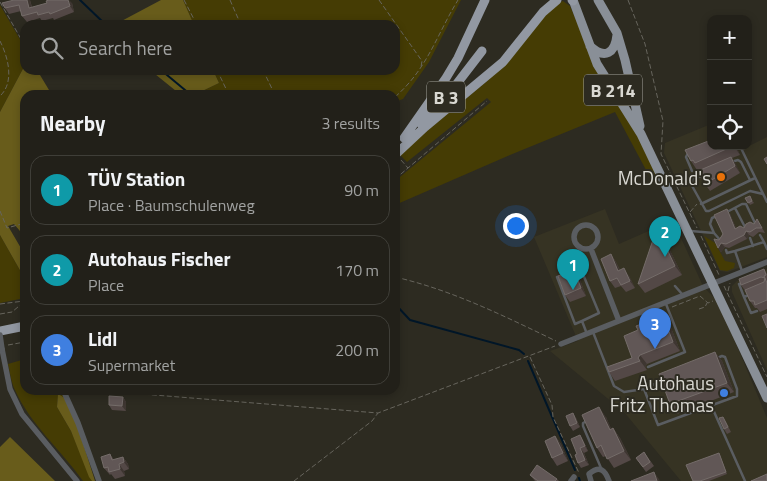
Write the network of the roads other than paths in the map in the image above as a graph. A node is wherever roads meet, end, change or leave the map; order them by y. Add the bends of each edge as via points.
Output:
1 (485, 0) edge
2 (557, 0) edge
3 (573, 0) edge
4 (598, 0) edge
5 (617, 33) junction
6 (588, 44) junction
7 (482, 51) dead end
8 (642, 134) junction
9 (404, 138) junction
10 (400, 142) edge
11 (695, 150) edge
12 (742, 150) edge
13 (400, 156) edge
14 (727, 164) edge
15 (692, 171) dead end
16 (704, 174) edge
17 (755, 178) junction
18 (750, 180) junction
19 (763, 194) junction
20 (767, 202) edge
21 (701, 204) junction
22 (735, 208) junction
23 (756, 225) edge
24 (687, 230) junction
25 (746, 230) edge
26 (714, 234) junction
27 (760, 235) dead end
28 (750, 238) dead end
29 (721, 241) edge
30 (764, 242) junction
31 (753, 246) junction
32 (591, 249) junction
33 (767, 249) edge
34 (726, 250) dead end
35 (735, 252) junction
36 (767, 262) edge
37 (573, 271) edge
38 (742, 271) junction
39 (565, 274) edge
40 (717, 281) junction
41 (746, 282) edge
42 (675, 286) dead end
43 (752, 293) edge
44 (683, 295) junction
45 (744, 296) junction
46 (665, 303) junction
47 (757, 311) edge
48 (582, 321) junction
49 (619, 321) junction
50 (20, 327) edge
51 (0, 330) edge
52 (590, 333) junction
53 (0, 335) edge
54 (561, 344) road end
55 (716, 358) edge
56 (648, 367) dead end
57 (671, 377) edge
58 (644, 389) junction
59 (65, 395) edge
60 (767, 398) edge
61 (711, 405) junction
62 (590, 420) edge
63 (601, 468) junction
64 (77, 481) edge
65 (99, 481) edge
66 (591, 481) edge
67 (609, 481) edge
68 (745, 481) edge

1 - 9 highway via 450,72
2 - 13 highway via 543,12 503,62 425,127
3 - 6 main road, B 214
4 - 5 main road, B 214
5 - 6 main road via 615,47 608,53 596,52
5 - 8 main road, B 214
6 - 8 main road, B 214 via 597,64
7 - 9 highway, B 3 via 452,90
8 - 24 main road, B 214
9 - 10 highway, B 3
11 - 15 lane via 686,154
12 - 17 lane
14 - 18 lane via 735,160 741,162
16 - 21 lane via 691,181
17 - 18 lane
17 - 19 lane
18 - 21 lane
19 - 20 lane
19 - 21 lane via 750,191 708,211
22 - 23 lane via 746,204
22 - 25 lane
22 - 26 lane via 712,218 710,224
24 - 26 lane
24 - 40 main road, B 214
26 - 29 lane
27 - 30 lane
28 - 31 lane
30 - 31 lane
30 - 33 lane
31 - 35 lane
32 - 32 street via 597,242 597,232 590,226 581,226 574,233 574,242 581,249
32 - 49 street
34 - 35 lane via 727,253
35 - 38 lane
36 - 38 street
37 - 48 lane via 580,267 598,314
38 - 40 street
39 - 48 lane via 557,277 576,324
40 - 44 street
40 - 60 main road, B 214
41 - 45 lane via 739,284
42 - 44 lane
43 - 45 lane
44 - 46 street
45 - 47 lane via 751,313
46 - 49 street
46 - 56 lane via 685,352
48 - 52 lane
49 - 52 street
50 - 51 highway
52 - 54 street
52 - 58 lane via 614,386 624,392
53 - 64 street, bridge via 10,389 22,414
55 - 61 lane via 725,357 738,393
57 - 58 lane
58 - 61 lane via 658,425
59 - 65 street
61 - 68 lane
62 - 63 lane via 583,426
63 - 66 street via 590,474
63 - 67 street

